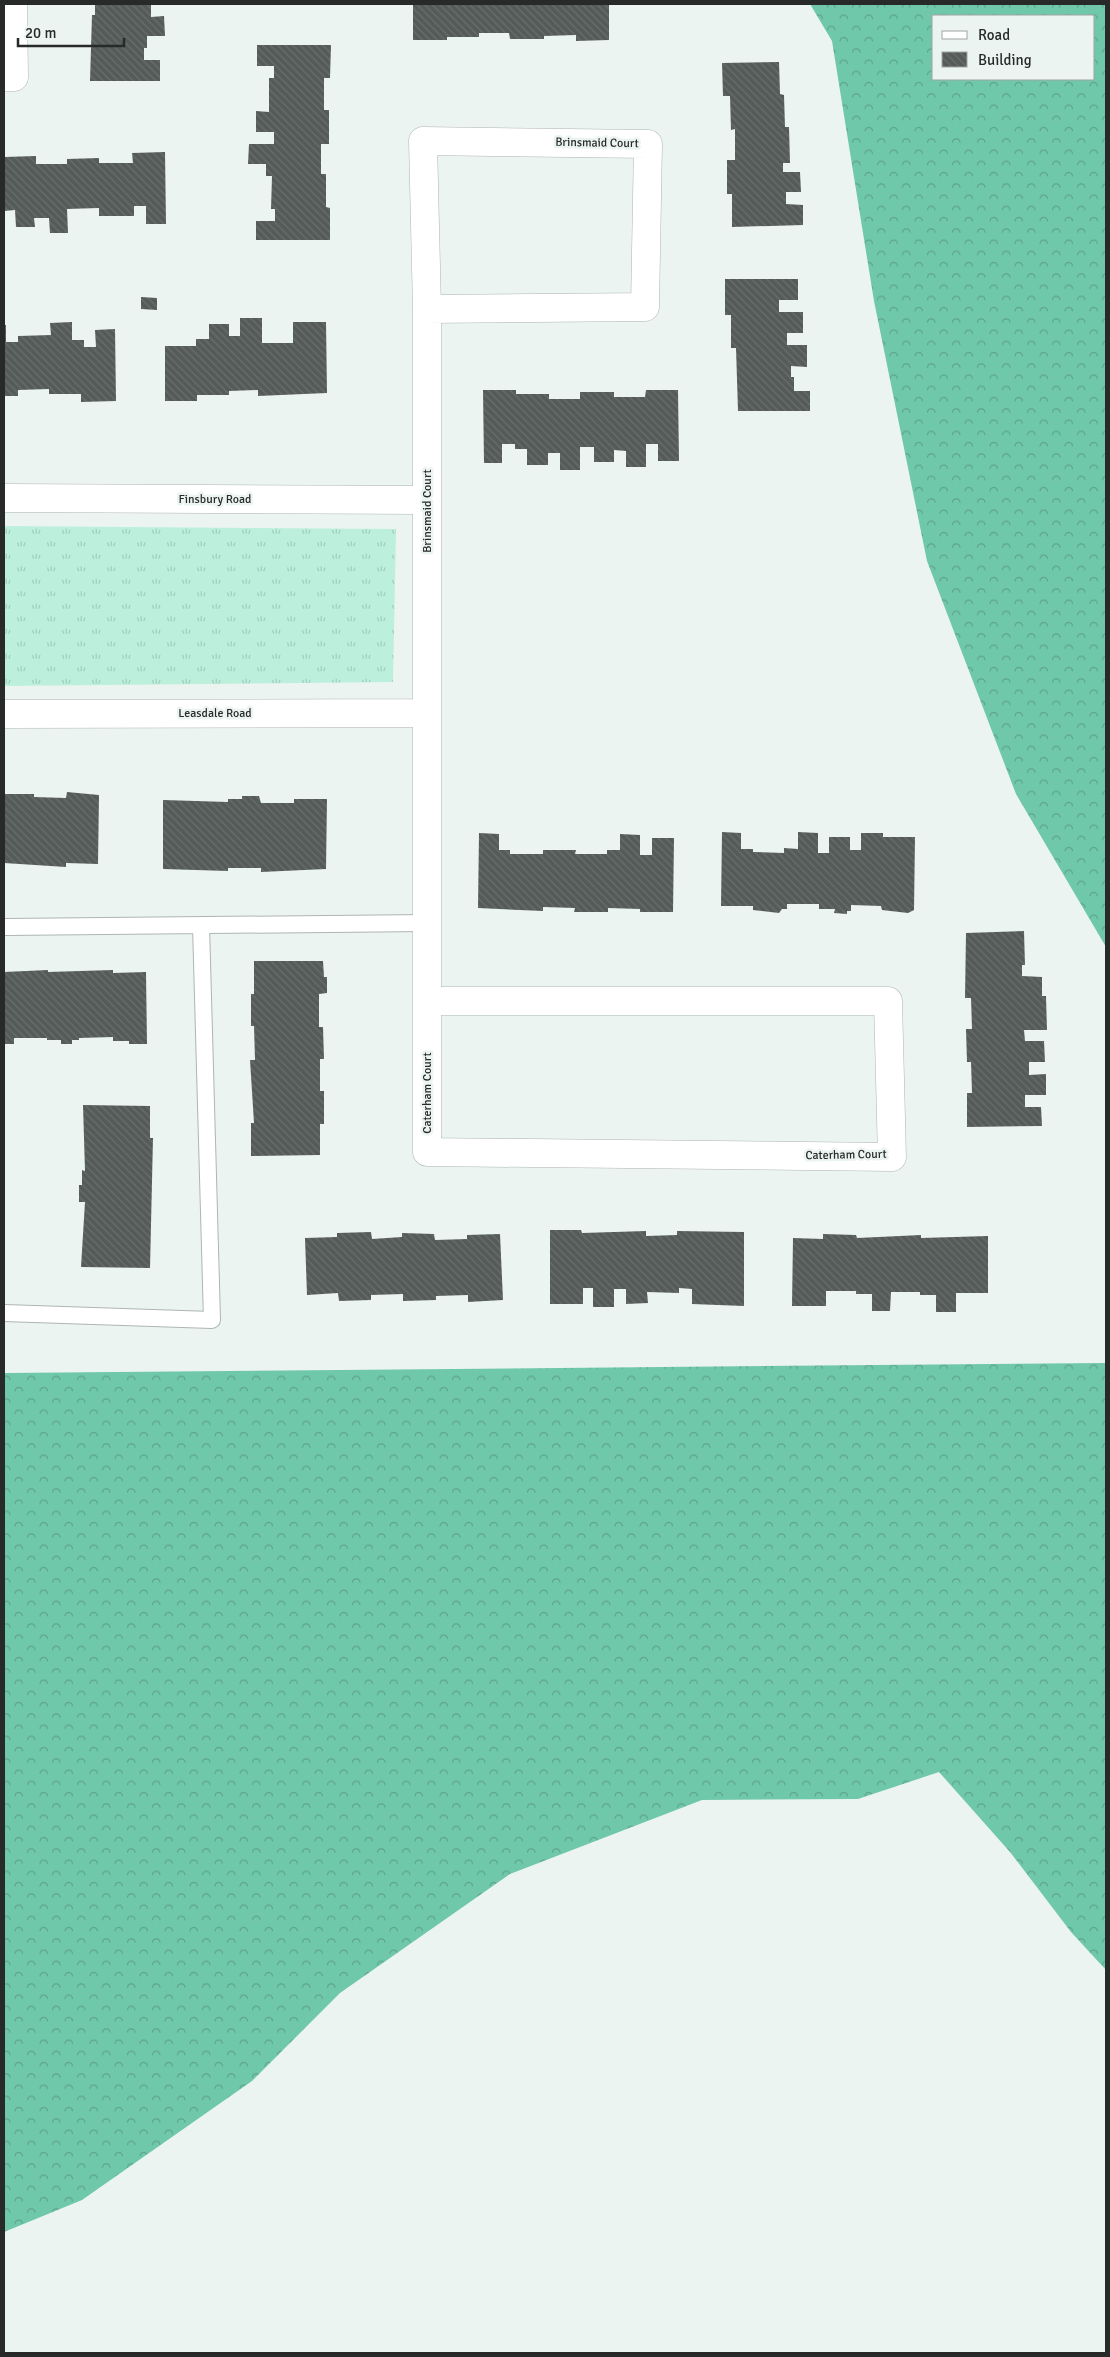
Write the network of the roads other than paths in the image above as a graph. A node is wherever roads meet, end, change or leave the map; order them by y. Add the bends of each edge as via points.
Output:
1 (13, 4) edge
2 (4, 77) edge
3 (427, 309) junction
4 (4, 498) edge
5 (427, 500) junction
6 (427, 713) junction
7 (4, 714) edge
8 (427, 923) junction
9 (201, 925) junction
10 (4, 927) edge
11 (427, 1001) junction
12 (4, 1313) edge

1 - 2 street via 14,77
3 - 3 street, Brinsmaid Court via 645,308 648,144 423,141
3 - 5 street, Brinsmaid Court
4 - 5 street, Finsbury Road
5 - 6 street, Brinsmaid Court
6 - 7 street, Leasdale Road
6 - 8 street, Caterham Court
8 - 9 lane
8 - 11 street, Caterham Court
9 - 10 lane
9 - 12 lane via 212,1320
11 - 11 street, Caterham Court via 888,1001 892,1157 427,1152

